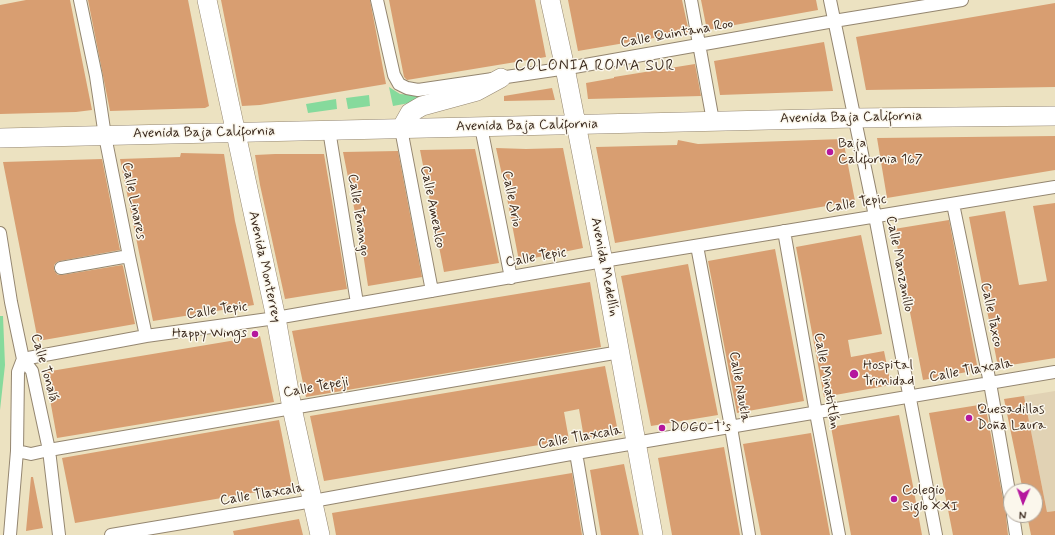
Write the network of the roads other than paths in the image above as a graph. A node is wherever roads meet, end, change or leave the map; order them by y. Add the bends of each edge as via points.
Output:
1 (80, 0) edge
2 (207, 0) edge
3 (377, 0) edge
4 (550, 0) edge
5 (691, 0) edge
6 (830, 0) edge
7 (962, 0) edge
8 (919, 3) edge
9 (834, 21) junction
10 (700, 45) junction
11 (565, 68) junction
12 (501, 78) junction
13 (1055, 116) edge
14 (854, 118) junction
15 (713, 121) junction
16 (576, 125) junction
17 (482, 127) junction
18 (401, 129) junction
19 (329, 130) junction
20 (236, 133) junction
21 (105, 136) junction
22 (0, 138) edge
23 (1055, 187) edge
24 (953, 204) junction
25 (875, 216) junction
26 (784, 231) junction
27 (0, 233) edge
28 (697, 246) junction
29 (129, 256) junction
30 (603, 261) junction
31 (61, 268) dead end
32 (511, 278) junction
33 (432, 291) junction
34 (6, 302) edge
35 (357, 304) junction
36 (276, 318) junction
37 (146, 336) junction
38 (620, 352) junction
39 (23, 359) junction
40 (1055, 372) edge
41 (990, 383) junction
42 (910, 397) junction
43 (292, 408) junction
44 (816, 413) junction
45 (731, 428) junction
46 (636, 443) junction
47 (49, 450) junction
48 (17, 451) junction
49 (576, 453) junction
50 (1008, 483) edge
51 (313, 501) junction
52 (1014, 523) edge
53 (10, 535) edge
54 (59, 535) edge
55 (112, 535) edge
56 (320, 535) edge
57 (590, 535) edge
58 (653, 535) edge
59 (749, 535) edge
60 (839, 535) edge
61 (936, 535) edge
62 (1016, 535) edge

1 - 21 street, Calle Linares
2 - 20 main road, Avenida Monterrey
3 - 12 street, Calle Quintana Roo via 394,75 399,84 418,90
4 - 11 main road, Avenida Medellín
5 - 10 street
6 - 9 street, Calle Manzanillo
7 - 8 street, Calle Quintana Roo
8 - 9 street, Calle Quintana Roo
9 - 10 street, Calle Quintana Roo
9 - 14 street, Calle Manzanillo
10 - 11 street, Calle Quintana Roo
10 - 15 street
11 - 12 street, Calle Quintana Roo
11 - 16 main road, Avenida Medellín
12 - 18 main road via 477,91 422,106 410,113
13 - 14 main road, Avenida Baja California
14 - 15 main road, Avenida Baja California
14 - 25 street, Calle Manzanillo
15 - 16 main road, Avenida Baja California
16 - 17 main road, Avenida Baja California
16 - 30 main road, Avenida Medellín
17 - 18 main road, Avenida Baja California
17 - 32 street, Calle Ario
18 - 19 main road, Avenida Baja California
18 - 33 street, Calle Amealco
19 - 20 main road, Avenida Baja California
19 - 35 street, Calle Tenango
20 - 21 main road, Avenida Baja California
20 - 36 main road, Avenida Monterrey
21 - 22 main road, Avenida Baja California
21 - 29 street, Calle Linares
23 - 24 street, Calle Tepic
24 - 25 street, Calle Tepic
24 - 41 street, Calle Taxco
25 - 26 street, Calle Tepic
25 - 42 street, Calle Manzanillo
26 - 28 street, Calle Tepic
26 - 44 street, Calle Minatitlán
27 - 34 street, Calle Tonalá
28 - 30 street, Calle Tepic
28 - 45 street, Calle Nautla
29 - 31 street
29 - 37 street, Calle Linares
30 - 32 street, Calle Tepic
30 - 38 main road, Avenida Medellín
32 - 33 street, Calle Tepic
33 - 35 street, Calle Tepic
34 - 39 street, Calle Tonalá
35 - 36 street, Calle Tepic
36 - 37 street, Calle Tepic
36 - 43 main road, Avenida Monterrey
37 - 39 street, Calle Tepic
38 - 43 street, Calle Tepeji
38 - 46 main road, Avenida Medellín
39 - 47 street, Calle Tonalá via 32,370
39 - 48 street via 18,372
40 - 41 street, Calle Tlaxcala
41 - 42 street, Calle Tlaxcala
41 - 50 street, Calle Taxco
42 - 44 street, Calle Tlaxcala
42 - 61 street, Calle Manzanillo
43 - 47 street, Calle Tepeji
43 - 51 main road, Avenida Monterrey
44 - 45 street, Calle Tlaxcala
44 - 60 street, Calle Minatitlán
45 - 46 street, Calle Tlaxcala
45 - 59 street, Calle Nautla
46 - 49 street, Calle Tlaxcala
46 - 58 main road, Avenida Medellín
47 - 48 street, Calle Tepeji via 31,454
47 - 54 street, Calle Tonalá
48 - 53 street
49 - 51 street, Calle Tlaxcala
49 - 57 street
51 - 55 street, Calle Tlaxcala
51 - 56 main road, Avenida Monterrey
52 - 62 street

